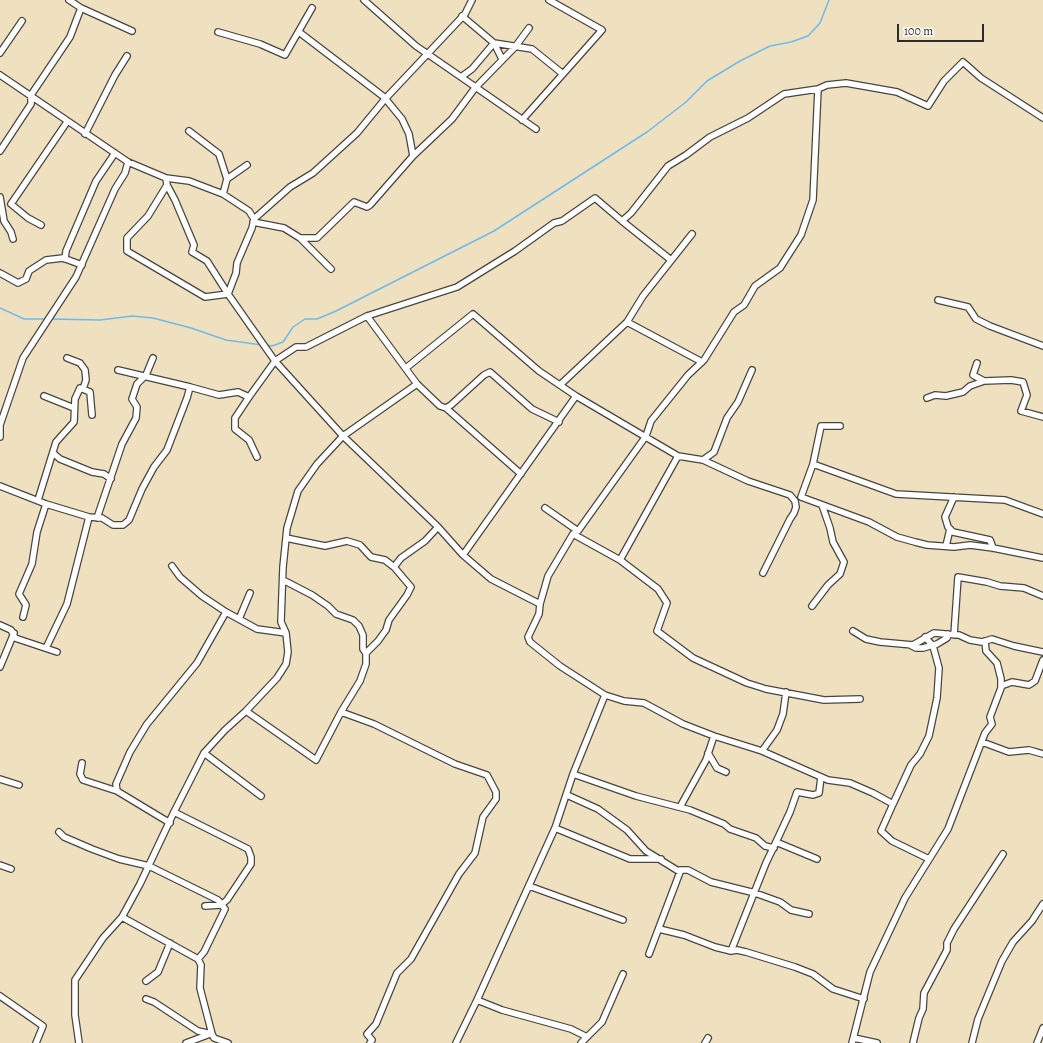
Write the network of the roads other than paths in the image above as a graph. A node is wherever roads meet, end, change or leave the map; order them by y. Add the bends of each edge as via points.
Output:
1 (69, 0) edge
2 (364, 0) edge
3 (472, 0) edge
4 (549, 0) edge
5 (559, 3) edge
6 (81, 8) junction
7 (312, 8) dead end
8 (462, 16) junction
9 (22, 21) dead end
10 (529, 28) dead end
11 (132, 31) dead end
12 (218, 32) dead end
13 (299, 32) junction
14 (494, 43) junction
15 (515, 47) junction
16 (0, 53) edge
17 (427, 54) junction
18 (127, 56) dead end
19 (502, 59) junction
20 (563, 74) junction
21 (0, 75) edge
22 (461, 77) junction
23 (475, 88) junction
24 (818, 89) junction
25 (31, 95) junction
26 (385, 99) junction
27 (1043, 118) edge
28 (522, 120) junction
29 (67, 122) junction
30 (536, 129) dead end
31 (189, 131) dead end
32 (85, 134) junction
33 (0, 150) edge
34 (114, 153) junction
35 (413, 156) junction
36 (128, 162) junction
37 (247, 165) dead end
38 (166, 178) junction
39 (227, 179) junction
40 (167, 185) junction
41 (223, 194) junction
42 (0, 197) edge
43 (254, 220) junction
44 (622, 221) junction
45 (41, 225) dead end
46 (692, 234) dead end
47 (300, 238) junction
48 (13, 239) dead end
49 (66, 259) junction
50 (671, 260) junction
51 (82, 265) junction
52 (331, 269) dead end
53 (0, 273) edge
54 (228, 294) junction
55 (938, 300) dead end
56 (367, 316) junction
57 (627, 322) junction
58 (1043, 346) edge
59 (67, 358) dead end
60 (153, 358) dead end
61 (275, 361) junction
62 (702, 362) junction
63 (977, 363) dead end
64 (406, 368) junction
65 (118, 370) dead end
66 (752, 370) dead end
67 (144, 377) junction
68 (984, 381) junction
69 (418, 384) junction
70 (560, 385) junction
71 (190, 387) junction
72 (83, 389) junction
73 (44, 396) dead end
74 (576, 396) junction
75 (249, 397) junction
76 (927, 398) dead end
77 (74, 408) junction
78 (446, 408) junction
79 (92, 415) dead end
80 (1043, 417) edge
81 (559, 422) junction
82 (0, 425) edge
83 (840, 426) dead end
84 (343, 436) junction
85 (646, 436) junction
86 (0, 437) edge
87 (53, 453) junction
88 (678, 456) junction
89 (257, 457) dead end
90 (703, 460) junction
91 (813, 464) junction
92 (521, 474) junction
93 (111, 479) junction
94 (0, 486) edge
95 (801, 497) junction
96 (954, 497) junction
97 (38, 500) junction
98 (795, 501) junction
99 (46, 504) junction
100 (822, 505) junction
101 (546, 508) dead end
102 (1043, 514) edge
103 (89, 517) junction
104 (96, 518) junction
105 (438, 527) junction
106 (950, 529) junction
107 (575, 532) junction
108 (970, 536) junction
109 (286, 538) junction
110 (970, 545) junction
111 (946, 546) junction
112 (994, 548) junction
113 (463, 555) junction
114 (1043, 558) edge
115 (620, 560) junction
116 (172, 566) dead end
117 (394, 567) junction
118 (763, 573) dead end
119 (283, 580) junction
120 (250, 593) dead end
121 (1043, 596) edge
122 (540, 604) junction
123 (812, 606) dead end
124 (226, 612) junction
125 (23, 617) dead end
126 (239, 619) junction
127 (0, 625) edge
128 (853, 631) dead end
129 (14, 633) junction
130 (286, 633) junction
131 (951, 634) junction
132 (925, 637) junction
133 (985, 641) junction
134 (910, 645) junction
135 (933, 646) junction
136 (46, 648) junction
137 (57, 652) dead end
138 (1043, 652) edge
139 (366, 653) junction
140 (1043, 660) edge
141 (0, 667) edge
142 (1001, 686) junction
143 (786, 692) junction
144 (605, 695) junction
145 (860, 699) dead end
146 (246, 711) junction
147 (341, 712) junction
148 (714, 736) junction
149 (982, 742) junction
150 (762, 751) junction
151 (204, 753) junction
152 (708, 753) junction
153 (1043, 754) edge
154 (82, 763) dead end
155 (726, 772) dead end
156 (573, 774) junction
157 (821, 777) junction
158 (0, 779) edge
159 (19, 785) dead end
160 (116, 791) junction
161 (568, 795) junction
162 (261, 796) dead end
163 (893, 804) junction
164 (680, 807) junction
165 (174, 812) junction
166 (170, 823) junction
167 (555, 828) junction
168 (59, 832) dead end
169 (775, 845) junction
170 (1003, 854) dead end
171 (661, 859) junction
172 (817, 859) dead end
173 (929, 859) junction
174 (0, 865) edge
175 (149, 866) junction
176 (11, 869) dead end
177 (680, 870) junction
178 (529, 886) junction
179 (755, 893) junction
180 (1043, 904) edge
181 (221, 905) junction
182 (205, 906) dead end
183 (809, 914) dead end
184 (122, 917) junction
185 (623, 920) dead end
186 (659, 929) junction
187 (170, 943) junction
188 (731, 951) junction
189 (649, 954) dead end
190 (198, 959) junction
191 (623, 974) dead end
192 (146, 981) dead end
193 (0, 996) edge
194 (146, 999) dead end
195 (864, 999) junction
196 (477, 1000) junction
197 (1043, 1028) edge
198 (212, 1034) junction
199 (587, 1037) junction
200 (853, 1040) edge
201 (36, 1043) edge
202 (79, 1043) edge
203 (186, 1043) edge
204 (228, 1043) edge
205 (370, 1043) edge
206 (456, 1043) edge
207 (582, 1043) edge
208 (877, 1043) edge
209 (912, 1043) edge
210 (972, 1043) edge
211 (1037, 1043) edge

1 - 6 street
2 - 17 street
3 - 8 street
4 - 5 street
5 - 20 street via 602,30
6 - 11 street
6 - 25 street via 70,37
7 - 13 street
8 - 14 street
8 - 17 street
9 - 16 street
10 - 15 street
12 - 13 street via 260,44 285,55
13 - 26 street
14 - 15 street
14 - 19 street
14 - 22 street via 472,69
15 - 19 street
15 - 20 street via 532,49
17 - 22 street
17 - 26 street
18 - 32 street
19 - 23 street
20 - 28 street
21 - 25 street
22 - 23 street
23 - 28 street
23 - 35 street via 452,119
24 - 27 street via 827,85 846,83 879,87 928,106 944,81 963,62 981,78
24 - 44 street via 784,94 748,118 710,137 668,166
24 - 62 street via 813,200 801,235 780,268 755,286 744,305 734,312
25 - 29 street
25 - 33 street via 31,104
26 - 35 street via 402,119 409,134
26 - 43 street via 357,133 330,159 314,173 290,187
28 - 30 street
29 - 32 street
29 - 45 street via 11,204
31 - 39 street via 219,154
32 - 34 street
34 - 36 street
34 - 49 street via 96,181 66,251
35 - 47 street via 370,205 367,207 354,202 316,238
36 - 38 street
36 - 51 street
37 - 39 street
38 - 40 street
38 - 41 street via 189,181
39 - 41 street
40 - 54 street via 194,245 192,252 207,261
40 - 54 street via 148,216 127,238 127,251 205,297
41 - 43 street via 249,211
42 - 48 street via 4,221
43 - 47 street via 284,228
43 - 54 street
44 - 50 street
44 - 56 street via 595,198 457,287
46 - 50 street
47 - 52 street
49 - 51 street
49 - 53 street via 46,260 29,271 26,279 18,283
50 - 57 street
51 - 82 street via 23,358
54 - 61 street
55 - 58 street via 968,307 976,319
56 - 61 street via 306,347 296,347
56 - 64 street
57 - 62 street
57 - 70 street
59 - 72 street via 80,363 86,370
60 - 67 street
61 - 75 street
61 - 84 street
62 - 85 street via 651,421
63 - 68 street via 973,375
64 - 69 street
64 - 70 street via 474,314 539,371
65 - 67 street
66 - 90 street via 738,402 727,418 714,452
67 - 71 street
67 - 93 street via 132,399 137,407 136,418 122,444
68 - 76 street via 970,386 963,392
68 - 80 street via 1023,382 1027,395 1021,411
69 - 78 street via 440,406
69 - 84 street
70 - 74 street
71 - 75 street via 219,395 238,392
71 - 104 street via 167,450 142,489 129,520 123,525 113,525
72 - 77 street via 80,388
72 - 79 street via 90,392
73 - 77 street
74 - 81 street
74 - 85 street
75 - 89 street via 235,418 235,429 249,440
77 - 87 street via 74,422 56,442
78 - 81 street via 490,372 532,409
78 - 92 street
81 - 92 street
82 - 86 street
83 - 91 street via 821,426
84 - 105 street
84 - 109 street via 317,464 298,491
85 - 88 street
85 - 107 street
87 - 93 street
87 - 97 street
88 - 90 street
88 - 115 street
90 - 98 street via 748,482 790,495
91 - 95 street
91 - 96 street via 896,494
92 - 113 street
93 - 104 street
94 - 97 street
95 - 98 street
95 - 100 street
96 - 102 street via 1004,500
96 - 106 street via 945,517
97 - 99 street
98 - 118 street via 794,513
99 - 103 street
99 - 125 street via 37,532 32,564 19,594 26,605
100 - 111 street via 869,522 897,538 926,545
100 - 123 street via 833,542 844,562 840,574
101 - 107 street
103 - 104 street
103 - 136 street via 63,614
105 - 113 street
105 - 117 street
106 - 108 street
106 - 111 street
107 - 115 street
107 - 122 street via 548,576
108 - 110 street
108 - 112 street via 990,540
109 - 117 street via 325,546 347,542 360,545 371,558 385,560
109 - 119 street
110 - 111 street
110 - 112 street
112 - 114 street
113 - 122 street via 491,578
115 - 143 street via 646,578 665,597 666,610 657,627 659,634 694,658 747,683
116 - 124 street via 180,577
117 - 139 street via 411,587 389,620 386,630
119 - 130 street via 281,622
119 - 139 street via 312,595 336,614 353,620 363,635 363,649
120 - 126 street
121 - 131 street via 1024,588 958,577
122 - 144 street via 539,614 528,637 530,642 560,666
124 - 126 street
124 - 160 street via 197,663 147,724 130,752 116,784
126 - 130 street via 257,629
127 - 129 street
128 - 134 street via 866,639
129 - 136 street via 15,638
129 - 141 street
130 - 146 street via 286,664 277,678
131 - 132 street via 934,633
131 - 133 street via 970,640
131 - 135 street
132 - 134 street
132 - 135 street
133 - 138 street via 992,639
133 - 142 street via 986,651 1000,673
134 - 135 street via 916,648
135 - 163 street via 940,680 929,736 911,765
136 - 137 street
139 - 147 street via 366,664 360,681
140 - 142 street via 1034,681 1029,685 1012,682
142 - 149 street via 990,717 992,724
143 - 145 street via 824,700
143 - 150 street via 783,714 777,730
144 - 148 street via 624,701 644,703
144 - 156 street
146 - 147 street via 316,760
146 - 151 street
147 - 205 street via 374,724 455,764 487,775 496,792 496,799 484,817 475,853 455,880 411,959 397,973 376,1024 368,1034 372,1040
148 - 150 street
148 - 152 street
149 - 153 street via 1009,752 1029,750
149 - 173 street via 948,829
150 - 157 street
151 - 162 street
151 - 165 street
152 - 155 street via 717,768
152 - 164 street
154 - 160 street via 80,774 83,780
156 - 161 street
156 - 164 street via 636,796
157 - 163 street via 850,784
157 - 169 street via 819,793 813,795 797,792
158 - 159 street
160 - 166 street
161 - 167 street
161 - 171 street via 598,809 627,830 646,851
163 - 173 street via 881,831 892,841
164 - 169 street via 756,838 765,846
165 - 166 street
165 - 181 street via 248,849 251,864
166 - 175 street
167 - 171 street via 630,859
167 - 178 street
168 - 175 street via 64,837 92,849
169 - 172 street
169 - 179 street
170 - 209 street via 954,929 947,950 924,993 924,1009
171 - 177 street
173 - 195 street via 905,898 870,972
174 - 176 street
175 - 181 street via 218,900
175 - 184 street
177 - 179 street via 688,870 711,882
177 - 186 street via 681,874
178 - 185 street
178 - 196 street
179 - 183 street via 780,902 791,910
179 - 188 street
180 - 210 street via 1013,942 1002,961 980,1013
181 - 182 street
181 - 190 street via 225,910
184 - 187 street
184 - 202 street via 103,938 74,980
186 - 188 street
186 - 189 street
187 - 190 street
187 - 192 street via 158,972
188 - 195 street via 746,952 795,967 813,974 833,989
190 - 198 street via 201,965 200,988
191 - 199 street via 602,1022
193 - 201 street via 44,1026
194 - 198 street via 198,1031
195 - 200 street
196 - 199 street via 502,1010 571,1028
196 - 206 street
197 - 211 street
198 - 203 street
198 - 204 street via 214,1038
199 - 207 street
200 - 208 street

